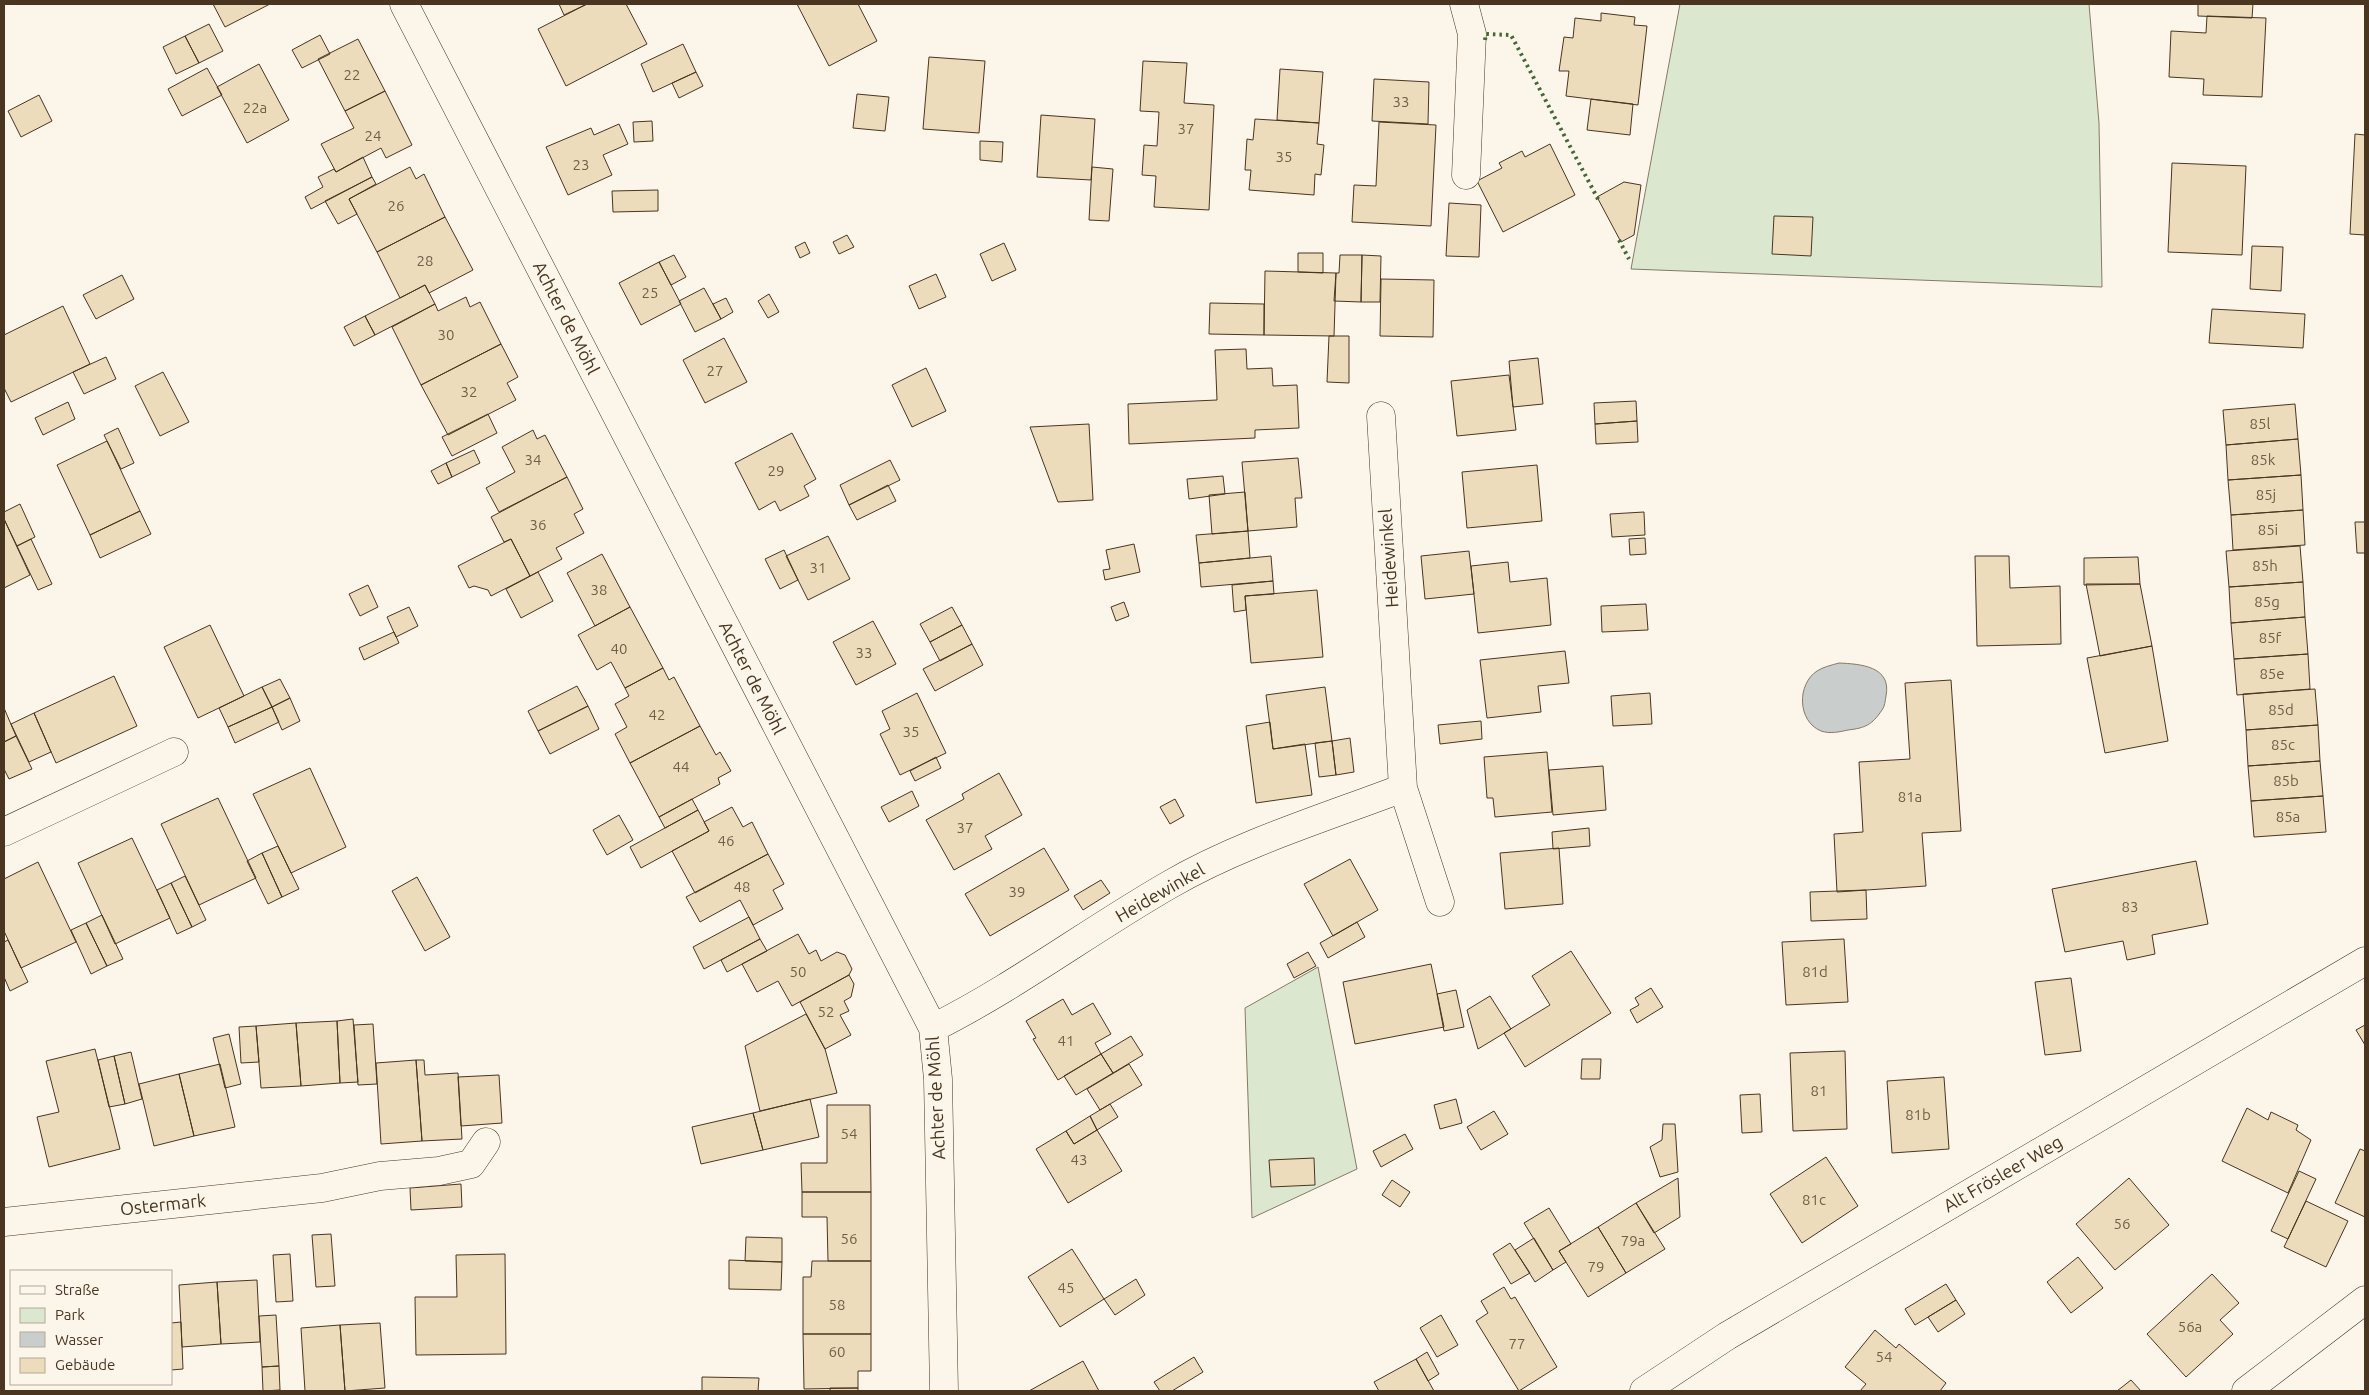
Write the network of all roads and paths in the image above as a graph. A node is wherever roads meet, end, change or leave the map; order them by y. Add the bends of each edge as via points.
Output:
1 (404, 4) edge
2 (1464, 4) edge
3 (1466, 175) dead end
4 (1380, 416) dead end
5 (174, 752) dead end
6 (1403, 788) junction
7 (4, 832) edge
8 (1440, 902) dead end
9 (2365, 961) edge
10 (933, 1028) junction
11 (486, 1142) dead end
12 (4, 1222) edge
13 (2365, 1300) edge
14 (944, 1391) edge
15 (1644, 1391) edge
16 (2246, 1391) edge

1 - 10 street, Achter de Möhl
2 - 3 street via 1472,34
4 - 6 street, Heidewinkel
5 - 7 street
6 - 8 street, Heidewinkel
6 - 10 street, Heidewinkel via 1226,856 1170,884 972,1008
9 - 15 street, Alt Frösleer Weg via 1727,1336
10 - 14 street, Achter de Möhl via 938,1079
11 - 12 street, Ostermark via 471,1164 439,1172 380,1176 322,1188
13 - 16 street

